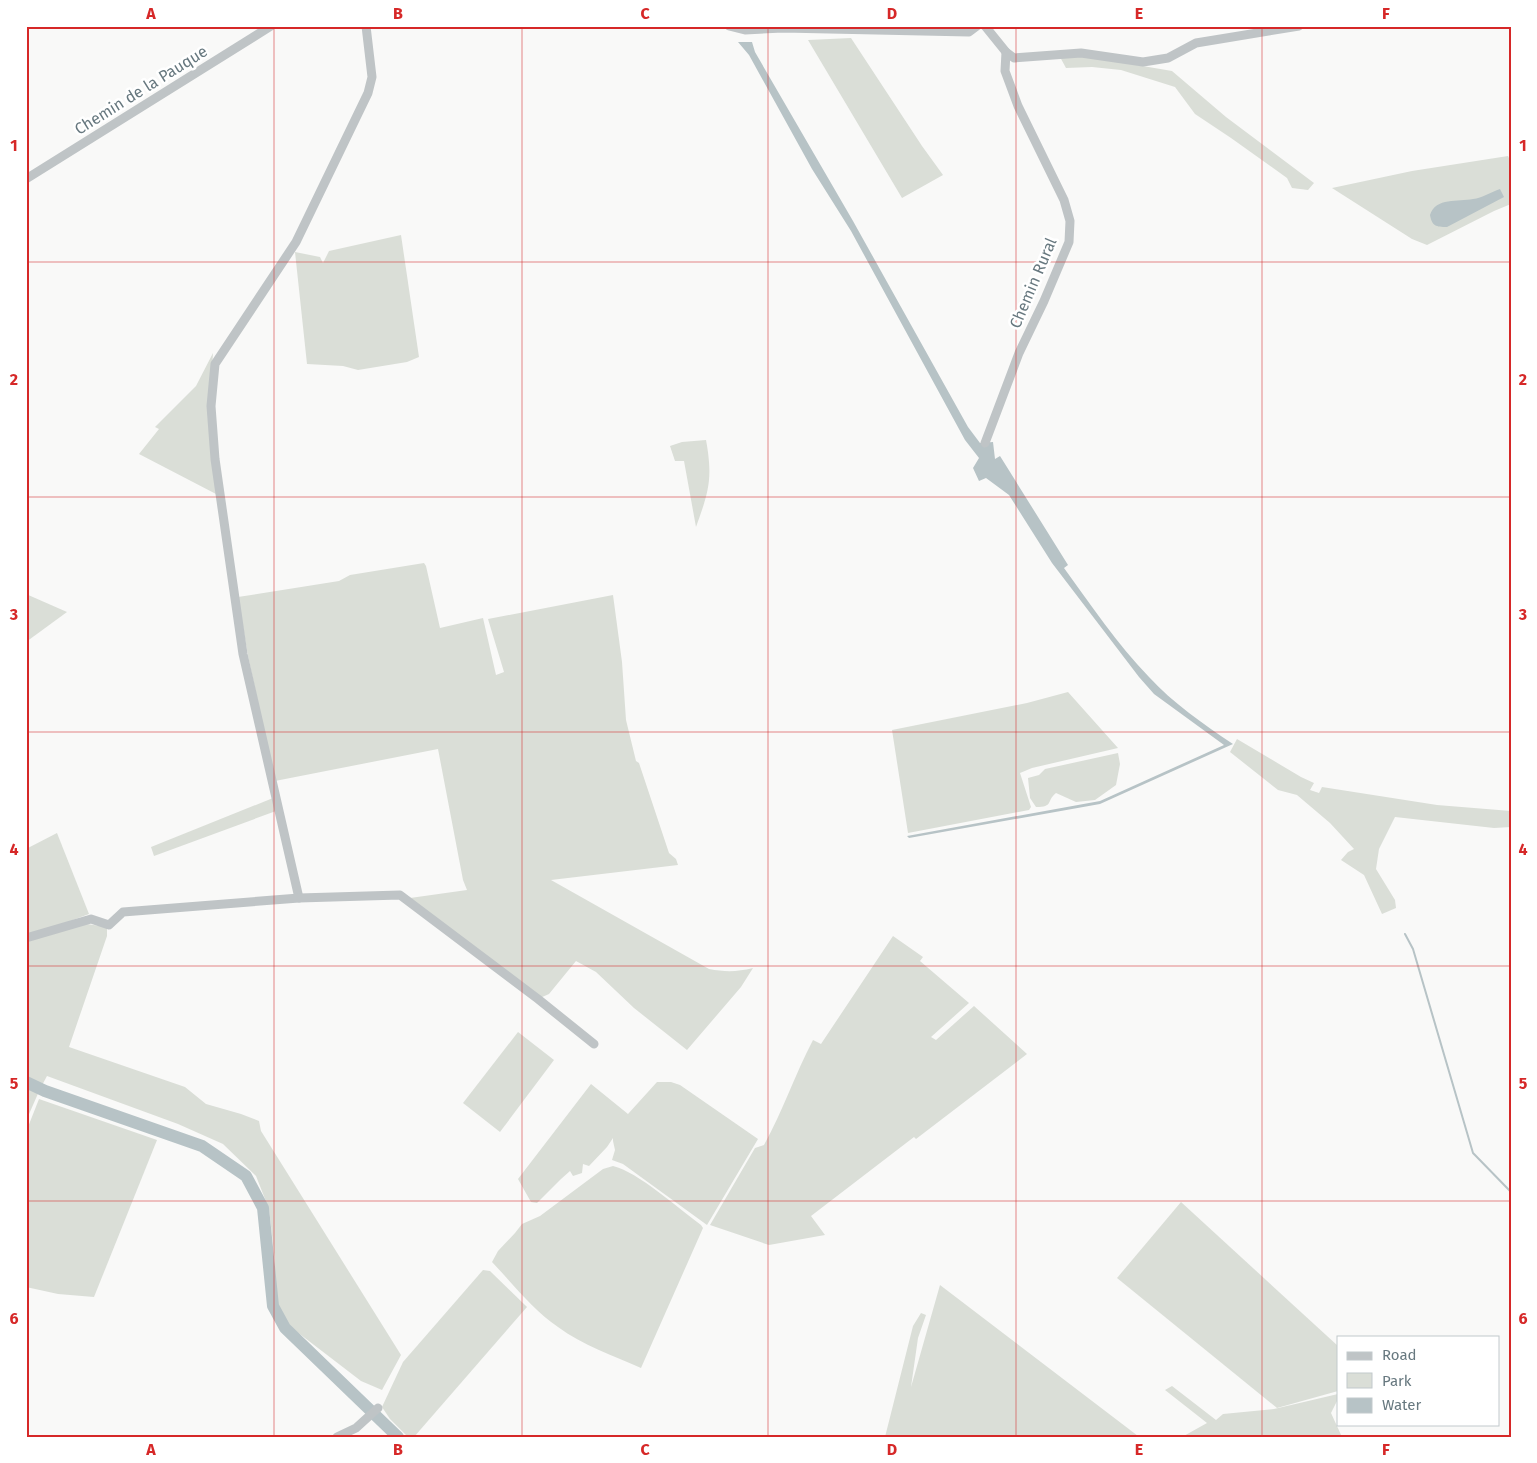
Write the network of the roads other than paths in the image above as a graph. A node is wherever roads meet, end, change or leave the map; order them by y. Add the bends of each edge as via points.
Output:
1 (271, 26) edge
2 (366, 26) edge
3 (729, 26) edge
4 (977, 26) edge
5 (985, 26) edge
6 (1299, 26) edge
7 (1006, 52) junction
8 (26, 179) edge
9 (985, 443) dead end
10 (299, 898) junction
11 (26, 938) edge
12 (594, 1044) dead end
13 (378, 1408) dead end
14 (338, 1437) edge

1 - 8 street, Chemin de la Pauque
2 - 10 street via 372,77 368,93 296,242 215,364 211,406 215,459 243,654
3 - 4 street via 745,30 969,32
5 - 7 street
6 - 7 street via 1196,43 1168,58 1143,62 1081,53 1019,59
7 - 9 street, Chemin Rural via 1005,71 1018,106 1064,200 1070,220 1069,242 1019,353
10 - 11 street via 123,912 109,925 91,919
10 - 12 street via 400,895
13 - 14 street via 351,1432

